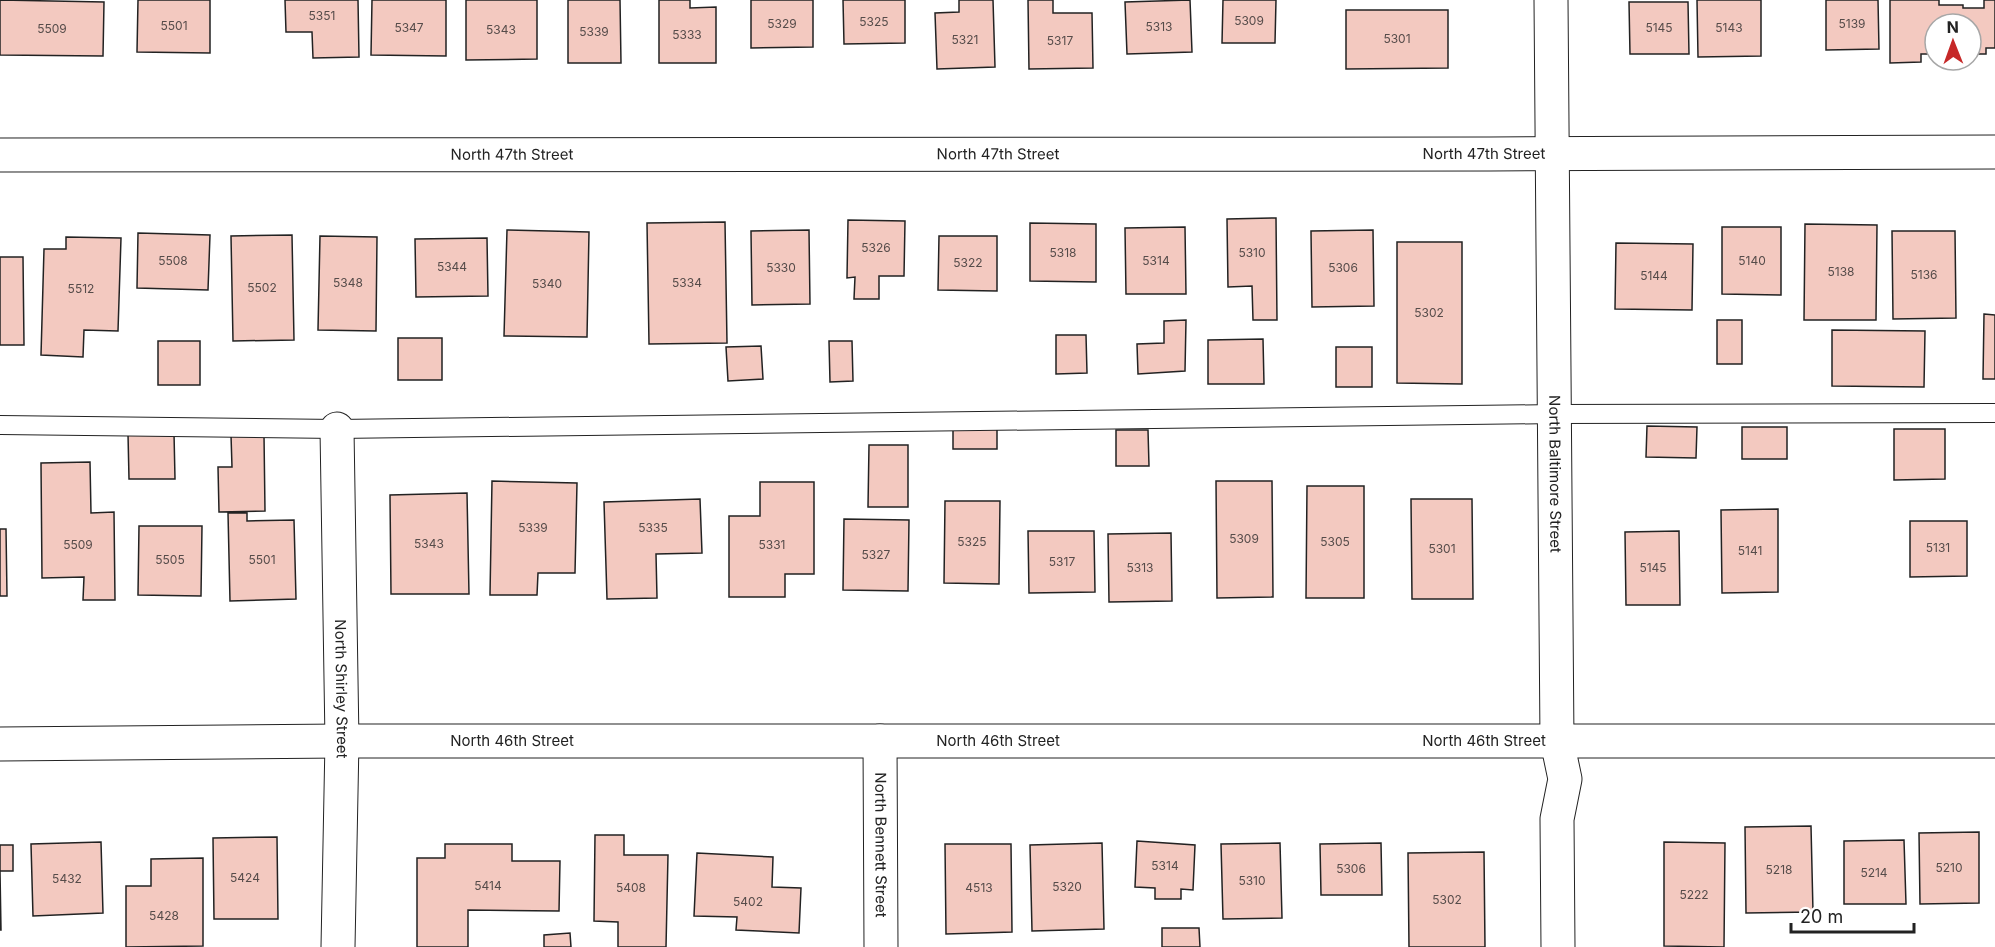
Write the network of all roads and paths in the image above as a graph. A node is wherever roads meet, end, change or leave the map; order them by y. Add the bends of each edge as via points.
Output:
1 (1551, 0) edge
2 (1995, 152) edge
3 (1553, 154) junction
4 (0, 155) edge
5 (1995, 413) edge
6 (1555, 414) junction
7 (0, 425) edge
8 (337, 429) junction
9 (342, 741) junction
10 (880, 741) junction
11 (1557, 741) junction
12 (1995, 741) edge
13 (0, 744) edge
14 (338, 947) edge
15 (881, 947) edge
16 (1558, 947) edge

1 - 3 street, North Baltimore Street
2 - 3 street, North 47th Street
3 - 4 street, North 47th Street
3 - 6 street, North Baltimore Street
5 - 6 lane
6 - 8 lane
6 - 11 street, North Baltimore Street
7 - 8 lane
8 - 9 street, North Shirley Street
9 - 10 street, North 46th Street
9 - 13 street, North 46th Street
9 - 14 street, North Shirley Street
10 - 11 street, North 46th Street
10 - 15 street, North Bennett Street
11 - 12 street, North 46th Street
11 - 16 street, North Baltimore Street via 1565,779 1557,819

